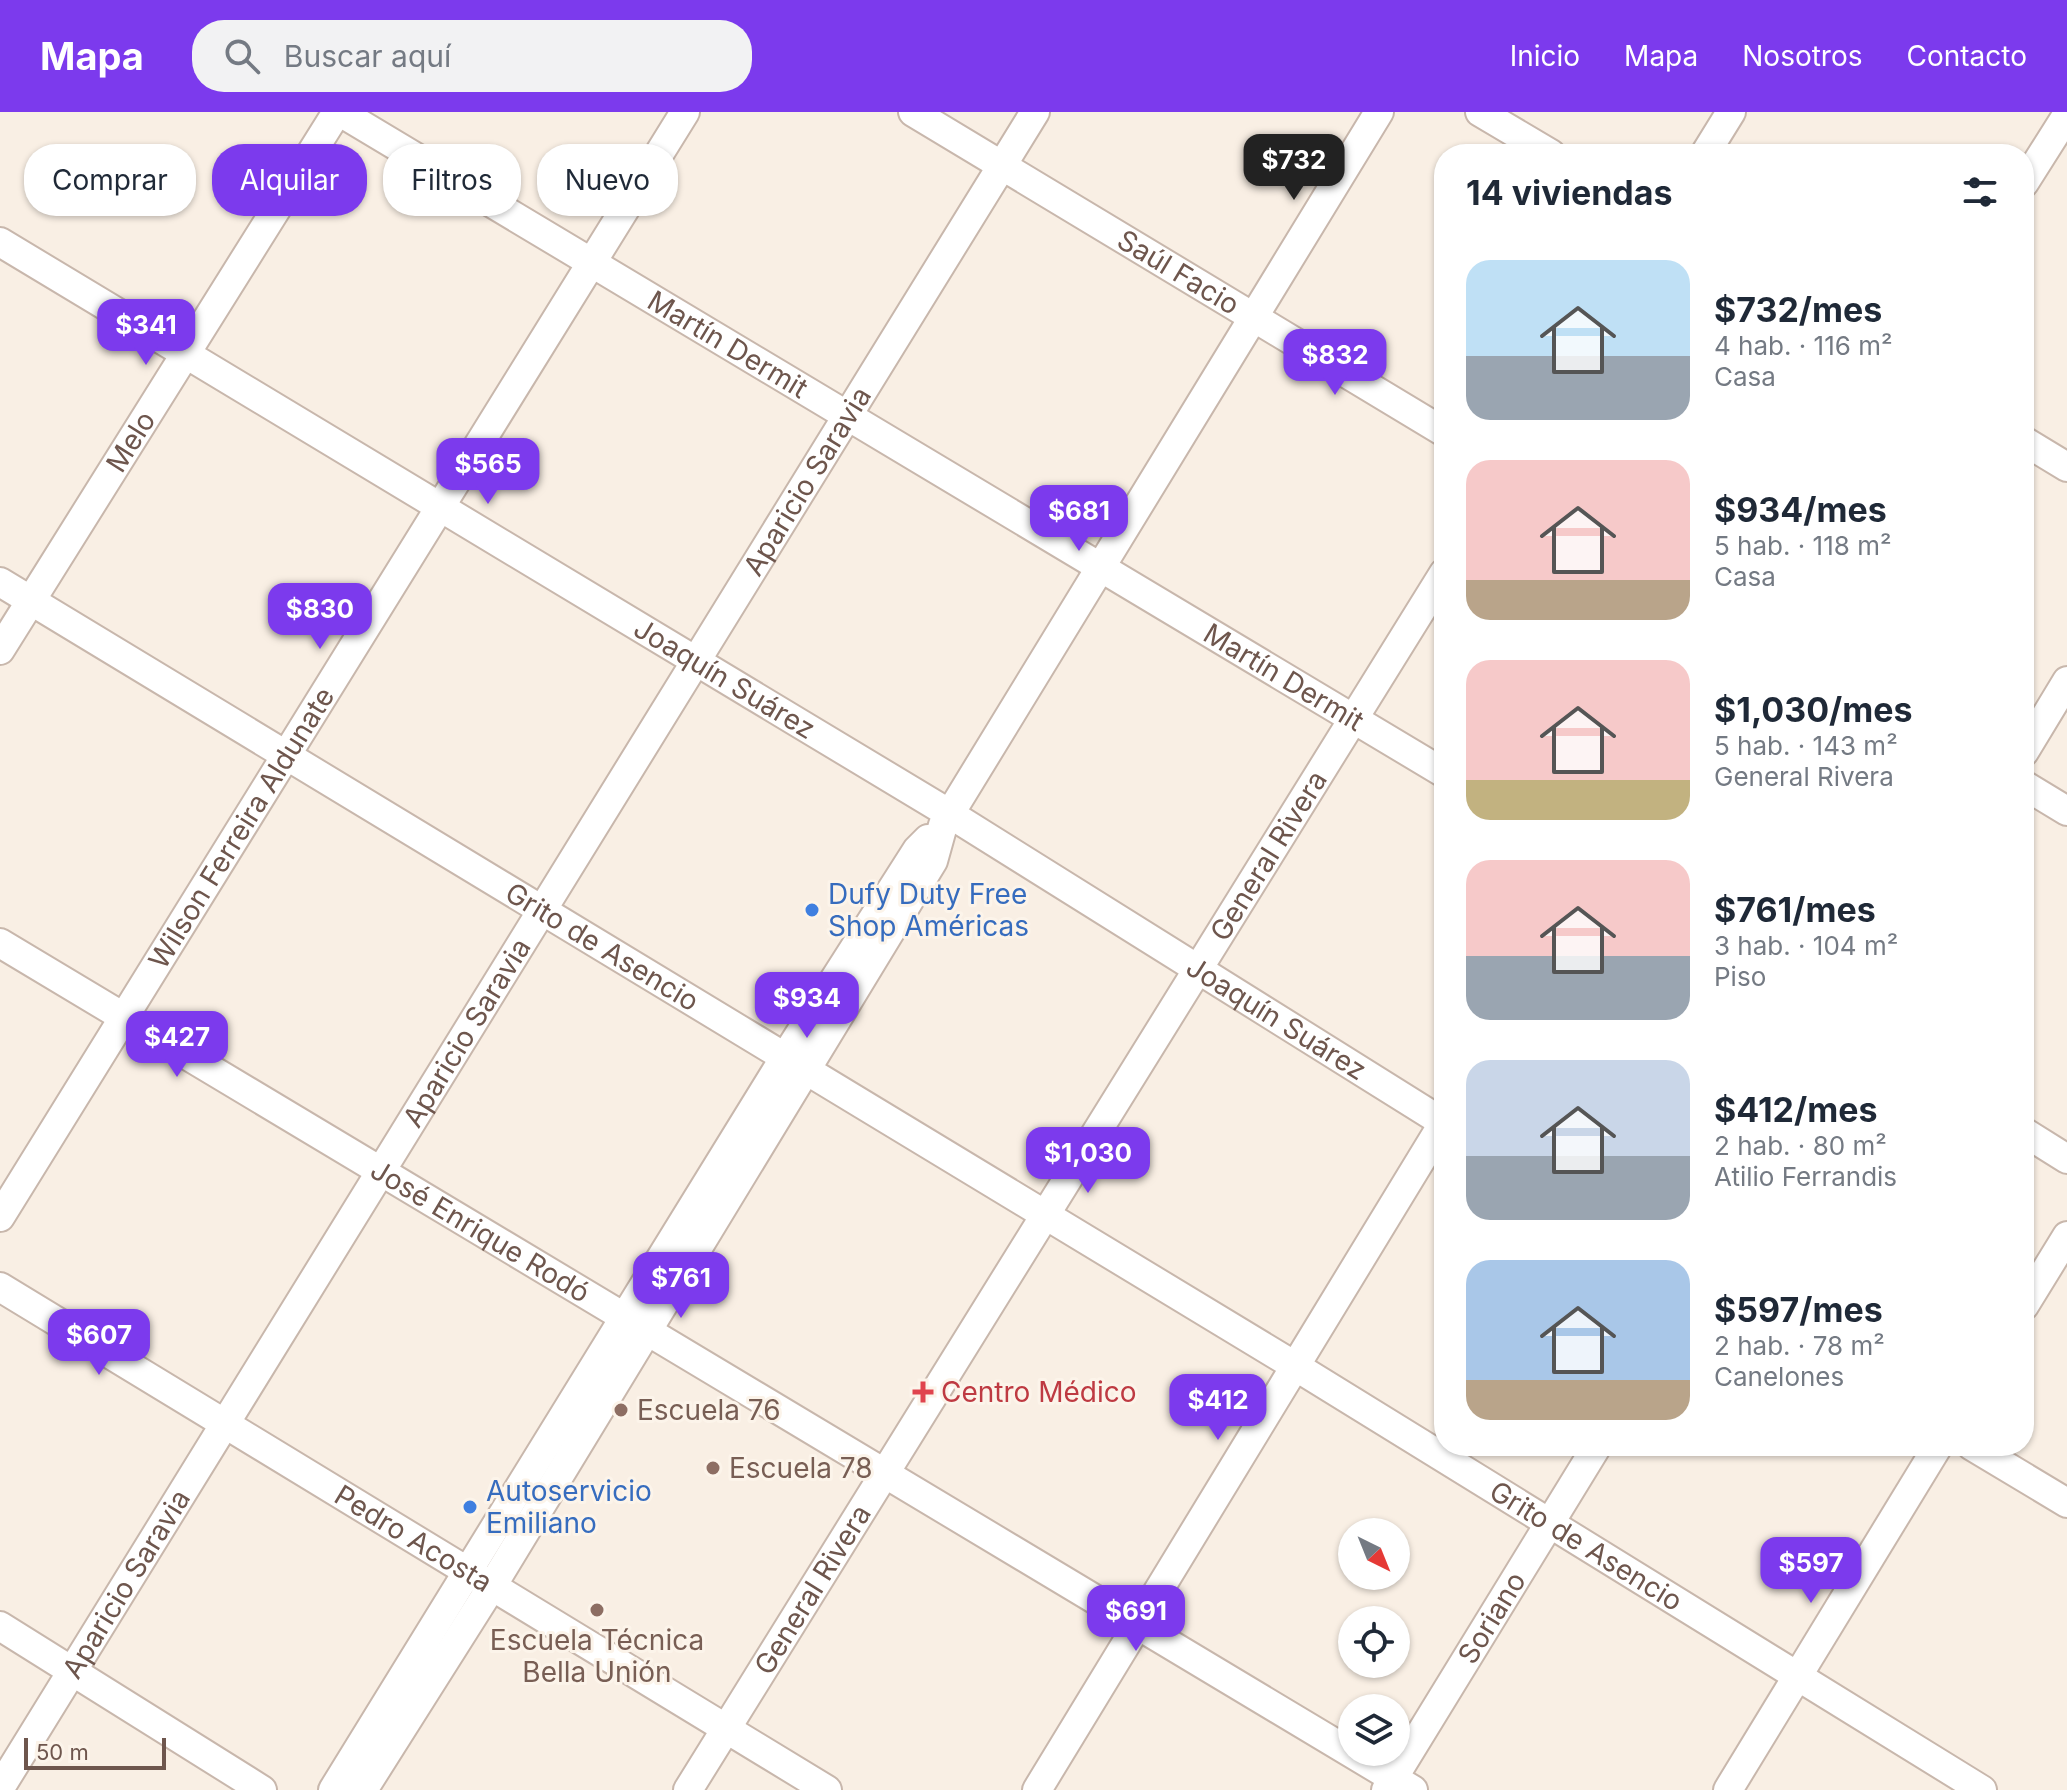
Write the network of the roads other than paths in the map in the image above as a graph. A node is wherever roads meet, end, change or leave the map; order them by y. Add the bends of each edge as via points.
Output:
1 (338, 112) edge
2 (685, 112) edge
3 (913, 112) edge
4 (1035, 112) edge
5 (1379, 112) edge
6 (1480, 112) edge
7 (1731, 112) edge
8 (2060, 119) edge
9 (1534, 144) edge
10 (1711, 144) edge
11 (2034, 165) edge
12 (1002, 166) junction
13 (0, 242) edge
14 (592, 261) junction
15 (1253, 319) junction
16 (185, 355) junction
17 (849, 413) junction
18 (1434, 426) edge
19 (2034, 447) edge
20 (2067, 467) edge
21 (439, 508) junction
22 (1100, 568) junction
23 (0, 582) edge
24 (1434, 589) edge
25 (31, 601) junction
26 (0, 650) edge
27 (696, 662) junction
28 (2067, 681) edge
29 (1354, 719) junction
30 (2034, 735) edge
31 (286, 755) junction
32 (1434, 767) edge
33 (2034, 791) edge
34 (2067, 811) edge
35 (947, 820) junction
36 (542, 910) junction
37 (0, 943) edge
38 (1199, 970) junction
39 (124, 1017) junction
40 (794, 1063) junction
41 (1434, 1117) edge
42 (2034, 1138) edge
43 (1434, 1139) edge
44 (2067, 1159) edge
45 (381, 1171) junction
46 (1045, 1215) junction
47 (0, 1217) edge
48 (2067, 1236) edge
49 (0, 1287) edge
50 (2034, 1290) edge
51 (636, 1323) junction
52 (1295, 1366) junction
53 (225, 1424) junction
54 (1434, 1452) edge
55 (1441, 1456) edge
56 (1591, 1456) edge
57 (1932, 1456) edge
58 (1989, 1456) edge
59 (885, 1472) junction
60 (2067, 1503) edge
61 (1550, 1523) junction
62 (481, 1580) junction
63 (1138, 1623) junction
64 (0, 1626) edge
65 (72, 1671) junction
66 (1798, 1676) junction
67 (726, 1729) junction
68 (1397, 1786) edge
69 (0, 1788) edge
70 (262, 1790) edge
71 (333, 1790) edge
72 (363, 1790) edge
73 (688, 1790) edge
74 (827, 1790) edge
75 (1037, 1790) edge
76 (1728, 1790) edge
77 (1982, 1790) edge

1 - 14 street, Martín Dermit
1 - 16 street, Melo
2 - 14 street, Wilson Ferreira Aldunate
3 - 12 street, Saúl Facio
4 - 12 street, Aparicio Saravia
5 - 15 street
6 - 9 street
7 - 10 street
8 - 11 street
12 - 15 street, Saúl Facio
12 - 17 street, Aparicio Saravia
13 - 16 street, Joaquín Suárez
14 - 17 street, Martín Dermit
14 - 21 street, Wilson Ferreira Aldunate
15 - 18 street, Saúl Facio
15 - 22 street
16 - 21 street, Joaquín Suárez
16 - 25 street, Melo
17 - 22 street, Martín Dermit
17 - 27 street, Aparicio Saravia
19 - 20 street
21 - 27 street, Joaquín Suárez
21 - 31 street, Wilson Ferreira Aldunate
22 - 29 street, Martín Dermit
22 - 35 street
23 - 25 street, Grito de Asencio
24 - 29 street, General Rivera
25 - 26 street, Melo
25 - 31 street, Grito de Asencio
27 - 35 street, Joaquín Suárez
27 - 36 street, Aparicio Saravia
28 - 30 street
29 - 32 street, Martín Dermit
29 - 38 street, General Rivera
31 - 36 street, Grito de Asencio
31 - 39 street, Wilson Ferreira Aldunate
33 - 34 street
35 - 38 street, Joaquín Suárez
35 - 40 street via 917,850
36 - 40 street, Grito de Asencio
36 - 45 street, Aparicio Saravia
37 - 39 street, José Enrique Rodó
38 - 41 street, Joaquín Suárez
38 - 46 street, General Rivera
39 - 45 street, José Enrique Rodó
39 - 47 street, Wilson Ferreira Aldunate
40 - 46 street, Grito de Asencio
40 - 51 street
42 - 44 street
43 - 52 street
45 - 51 street, José Enrique Rodó
45 - 53 street, Aparicio Saravia
46 - 52 street, Grito de Asencio
46 - 59 street, General Rivera
48 - 50 street
49 - 53 street, Pedro Acosta
51 - 59 street, José Enrique Rodó
51 - 62 street
52 - 54 street, Grito de Asencio
52 - 63 street
53 - 62 street, Pedro Acosta
53 - 65 street, Aparicio Saravia
55 - 61 street, Grito de Asencio
56 - 61 street, Soriano
57 - 66 street
58 - 60 street
59 - 63 street, José Enrique Rodó
59 - 67 street, General Rivera
61 - 66 street, Grito de Asencio
61 - 68 street, Soriano
62 - 67 street, Pedro Acosta
62 - 71 street
62 - 72 street
63 - 68 street, José Enrique Rodó
63 - 75 street
64 - 65 street
65 - 69 street, Aparicio Saravia
65 - 70 street
66 - 76 street
66 - 77 street, Grito de Asencio
67 - 73 street, General Rivera
67 - 74 street, Pedro Acosta

